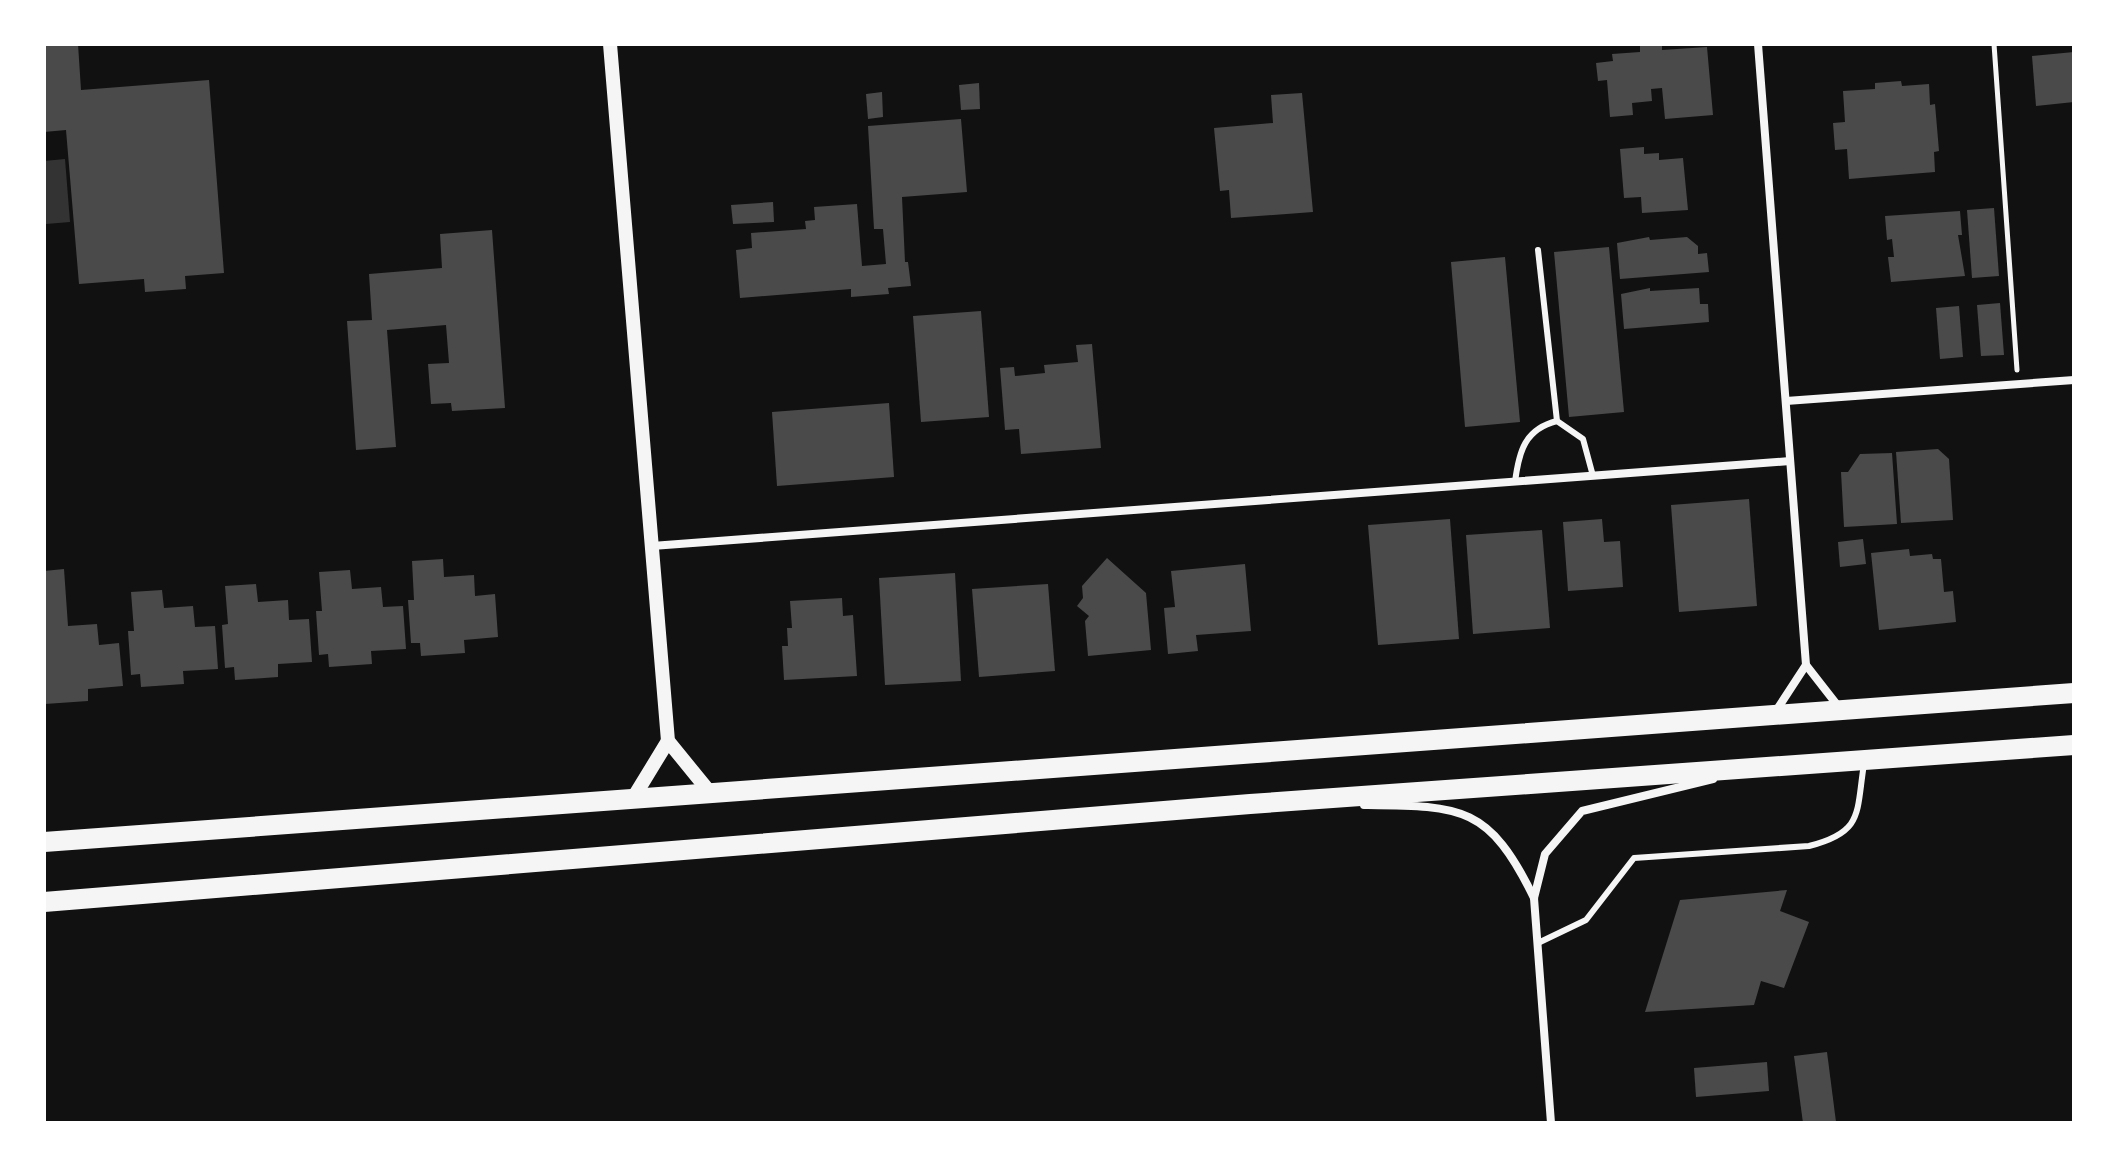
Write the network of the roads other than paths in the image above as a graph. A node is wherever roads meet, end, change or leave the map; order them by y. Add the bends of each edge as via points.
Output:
1 (610, 44) edge
2 (1758, 44) edge
3 (1538, 250) dead end
4 (2074, 380) edge
5 (1786, 401) junction
6 (1557, 421) junction
7 (1790, 461) junction
8 (1593, 476) junction
9 (1515, 482) junction
10 (652, 546) junction
11 (1806, 665) junction
12 (2074, 693) edge
13 (1841, 711) junction
14 (1772, 716) junction
15 (668, 741) junction
16 (2074, 745) edge
17 (1865, 761) junction
18 (1764, 767) junction
19 (712, 795) junction
20 (632, 800) junction
21 (1250, 804) junction
22 (44, 842) edge
23 (1534, 898) junction
24 (44, 902) edge
25 (1538, 943) junction
26 (1551, 1123) edge

1 - 10 street
2 - 5 street
3 - 6 lane
4 - 5 street
5 - 7 street
6 - 8 lane via 1583,439
6 - 9 lane via 1529,435 1518,456
7 - 8 street
7 - 11 street
8 - 9 street
9 - 10 street
10 - 15 street
11 - 13 street
11 - 14 street
12 - 13 main road
13 - 14 main road
14 - 19 main road
15 - 19 street
15 - 20 street
16 - 17 main road
17 - 18 main road
17 - 25 lane via 1855,823 1836,839 1809,846 1634,858 1586,920
18 - 21 main road
18 - 23 street via 1582,811 1545,854
19 - 20 main road
20 - 22 main road
21 - 23 street via 1429,806 1484,822 1514,857
21 - 24 main road
23 - 25 street
25 - 26 street

